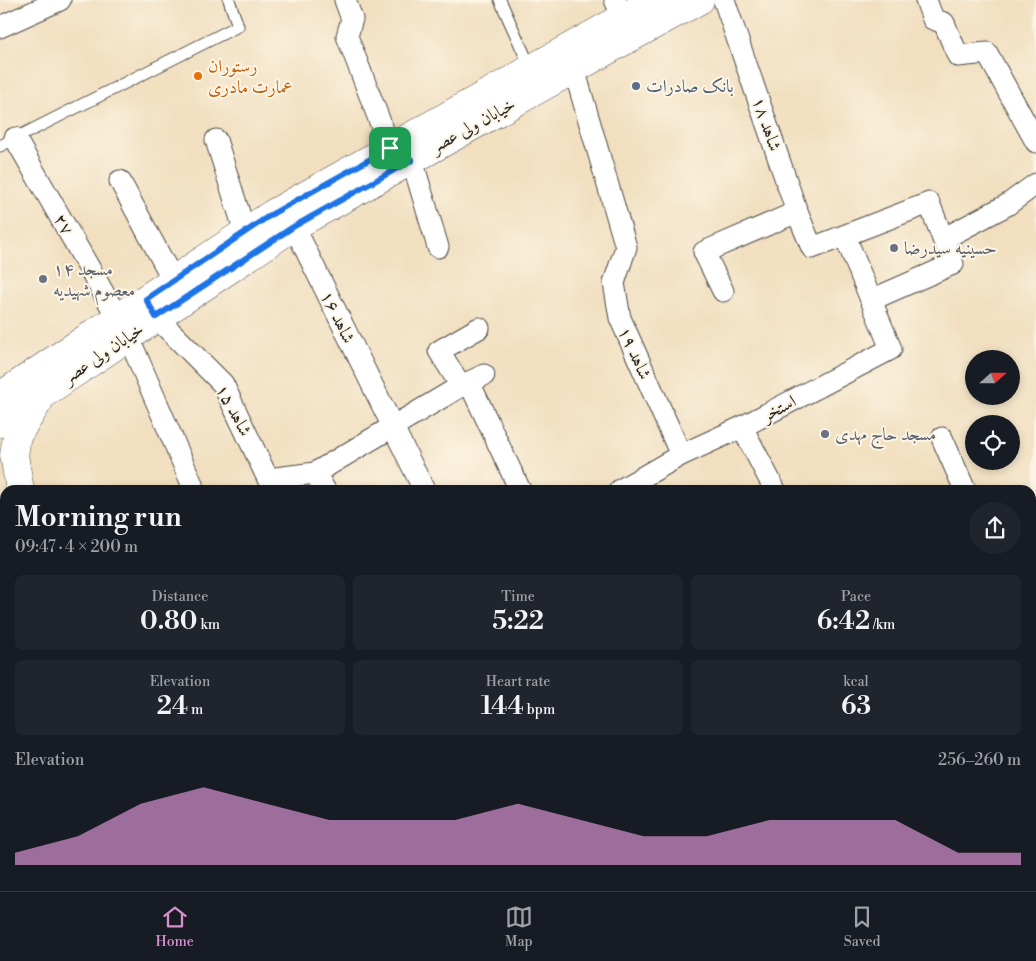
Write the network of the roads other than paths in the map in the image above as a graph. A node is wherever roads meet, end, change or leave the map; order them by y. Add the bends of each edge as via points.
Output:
1 (60, 0) edge
2 (228, 0) edge
3 (345, 0) edge
4 (500, 0) edge
5 (654, 0) edge
6 (700, 0) edge
7 (724, 0) edge
8 (926, 0) edge
9 (623, 18) edge
10 (0, 27) edge
11 (569, 60) junction
12 (531, 69) junction
13 (216, 140) dead end
14 (8, 142) edge
15 (1036, 142) edge
16 (401, 154) junction
17 (120, 181) dead end
18 (1036, 184) edge
19 (797, 212) junction
20 (289, 217) junction
21 (845, 236) junction
22 (943, 239) junction
23 (250, 241) junction
24 (438, 248) dead end
25 (179, 289) junction
26 (723, 291) dead end
27 (871, 300) junction
28 (151, 308) junction
29 (123, 327) junction
30 (479, 328) dead end
31 (471, 381) junction
32 (41, 382) junction
33 (0, 396) edge
34 (0, 423) edge
35 (393, 427) junction
36 (742, 428) junction
37 (942, 438) dead end
38 (681, 455) junction
39 (320, 482) edge
40 (19, 485) edge
41 (192, 485) edge
42 (422, 485) edge
43 (518, 485) edge
44 (629, 485) edge
45 (772, 485) edge
46 (962, 485) edge

1 - 10 street
2 - 14 lane via 238,26
3 - 16 street via 352,19 347,36
4 - 12 lane
5 - 9 main road, خیابان ولی عصر
6 - 9 main road, خیابان ولی عصر
7 - 19 street, شاهد ۱۸
8 - 15 street via 933,19 944,23 958,56 987,52
9 - 11 main road, خیابان ولی عصر
11 - 12 main road, خیابان ولی عصر
11 - 16 main road, خیابان ولی عصر
11 - 38 street, شاهد ۱۹ via 626,246 614,283 620,318
12 - 16 main road, خیابان ولی عصر
13 - 23 street
14 - 29 street, ۲۷
16 - 20 main road, خیابان ولی عصر
16 - 24 street
17 - 25 street
18 - 22 street via 1007,205
19 - 21 street, شاهد ۱۸ via 812,248
19 - 26 street via 704,252
20 - 23 main road, خیابان ولی عصر
20 - 35 street, شاهد ۱۶
21 - 22 street via 929,203
21 - 27 street, استخر
22 - 27 street via 953,264
23 - 25 main road, خیابان ولی عصر
25 - 28 main road, خیابان ولی عصر
27 - 36 street, استخر via 891,349
28 - 29 main road, خیابان ولی عصر
28 - 39 street, شاهد ۱۵ via 223,384 268,479
29 - 32 main road, خیابان ولی عصر
29 - 41 street, ۲۷
30 - 31 street via 440,351
31 - 35 street
31 - 43 street
32 - 33 main road, خیابان ولی عصر
32 - 34 main road, خیابان ولی عصر
32 - 40 main road via 17,436 14,454
35 - 39 street
35 - 42 street, شاهد ۱۶
36 - 38 street, استخر
36 - 45 street
37 - 46 street
38 - 44 street, استخر

